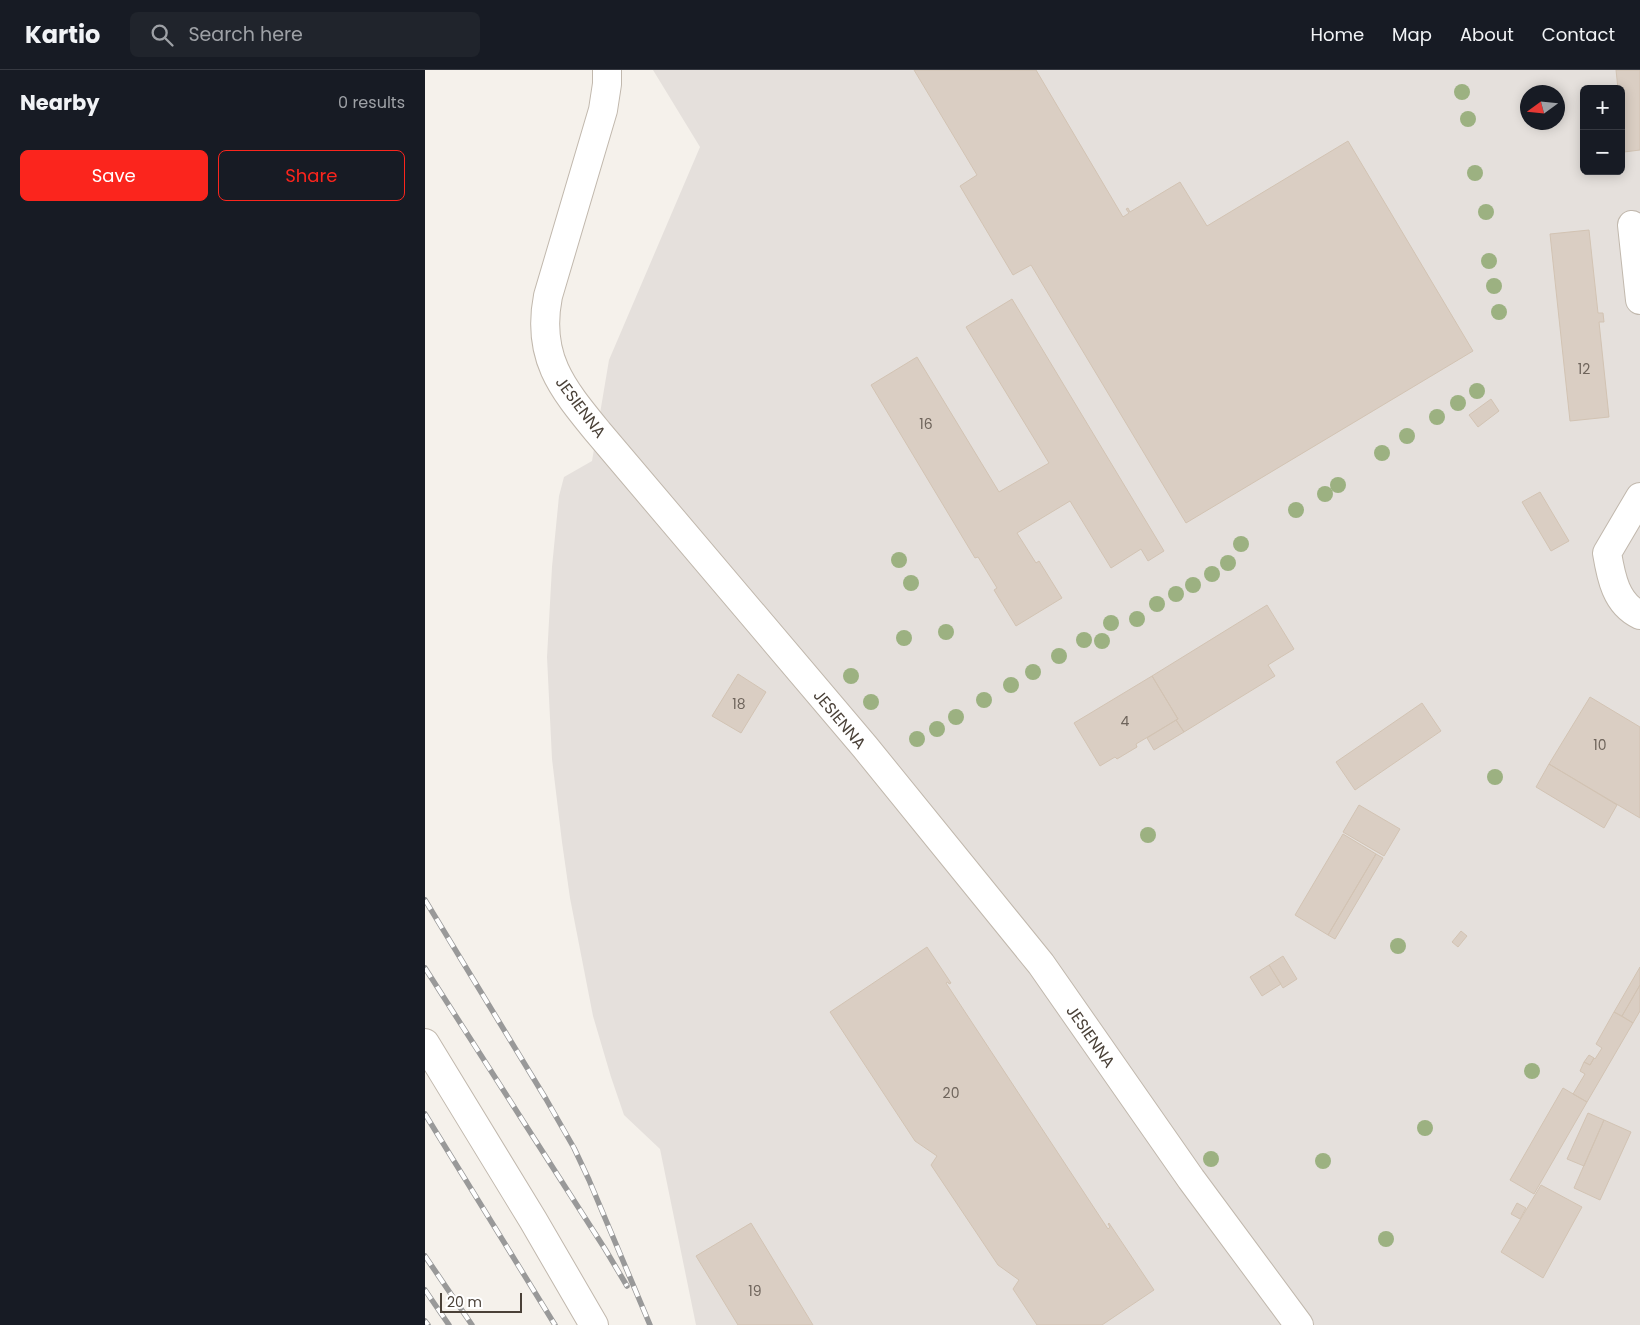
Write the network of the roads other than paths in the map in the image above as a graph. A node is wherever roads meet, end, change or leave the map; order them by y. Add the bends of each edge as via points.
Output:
1 (607, 70) edge
2 (1632, 225) dead end
3 (1640, 300) edge
4 (1640, 497) edge
5 (1640, 615) edge
6 (425, 1044) edge
7 (593, 1325) edge
8 (1299, 1325) edge

1 - 8 street, JESIENNA via 603,110 548,296 547,344 557,375 569,396 598,432 865,747 1041,964 1191,1179
2 - 3 street
4 - 5 street via 1607,553 1620,599
6 - 7 street

